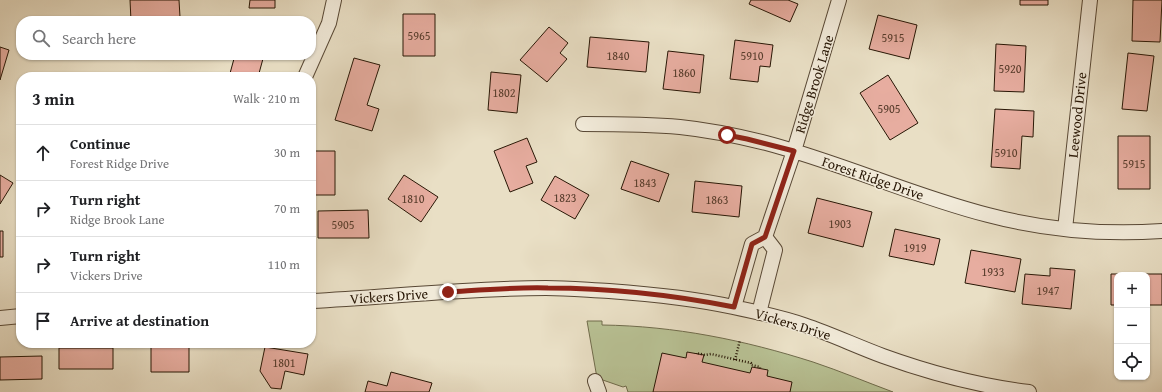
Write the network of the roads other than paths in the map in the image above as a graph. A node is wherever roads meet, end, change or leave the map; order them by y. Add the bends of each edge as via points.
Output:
1 (334, 0) edge
2 (839, 0) edge
3 (1090, 0) edge
4 (316, 52) edge
5 (313, 60) edge
6 (307, 72) edge
7 (583, 124) dead end
8 (794, 151) junction
9 (1065, 230) junction
10 (1162, 231) edge
11 (765, 237) junction
12 (316, 301) edge
13 (734, 307) junction
14 (759, 313) junction
15 (16, 316) edge
16 (0, 318) edge
17 (986, 388) edge
18 (1029, 392) edge

1 - 4 street via 329,23
2 - 8 street, Ridge Brook Lane
3 - 9 street, Leewood Drive
5 - 6 street
7 - 8 street, Forest Ridge Drive via 681,127
8 - 9 street, Forest Ridge Drive via 972,211
8 - 11 street, Ridge Brook Lane
9 - 10 street, Forest Ridge Drive via 1117,233
11 - 13 street via 752,244
11 - 14 street via 775,250
12 - 13 street, Vickers Drive via 547,288 637,293
13 - 14 street, Vickers Drive
14 - 17 street, Vickers Drive via 804,325 883,356
15 - 16 street
17 - 18 street, Vickers Drive

